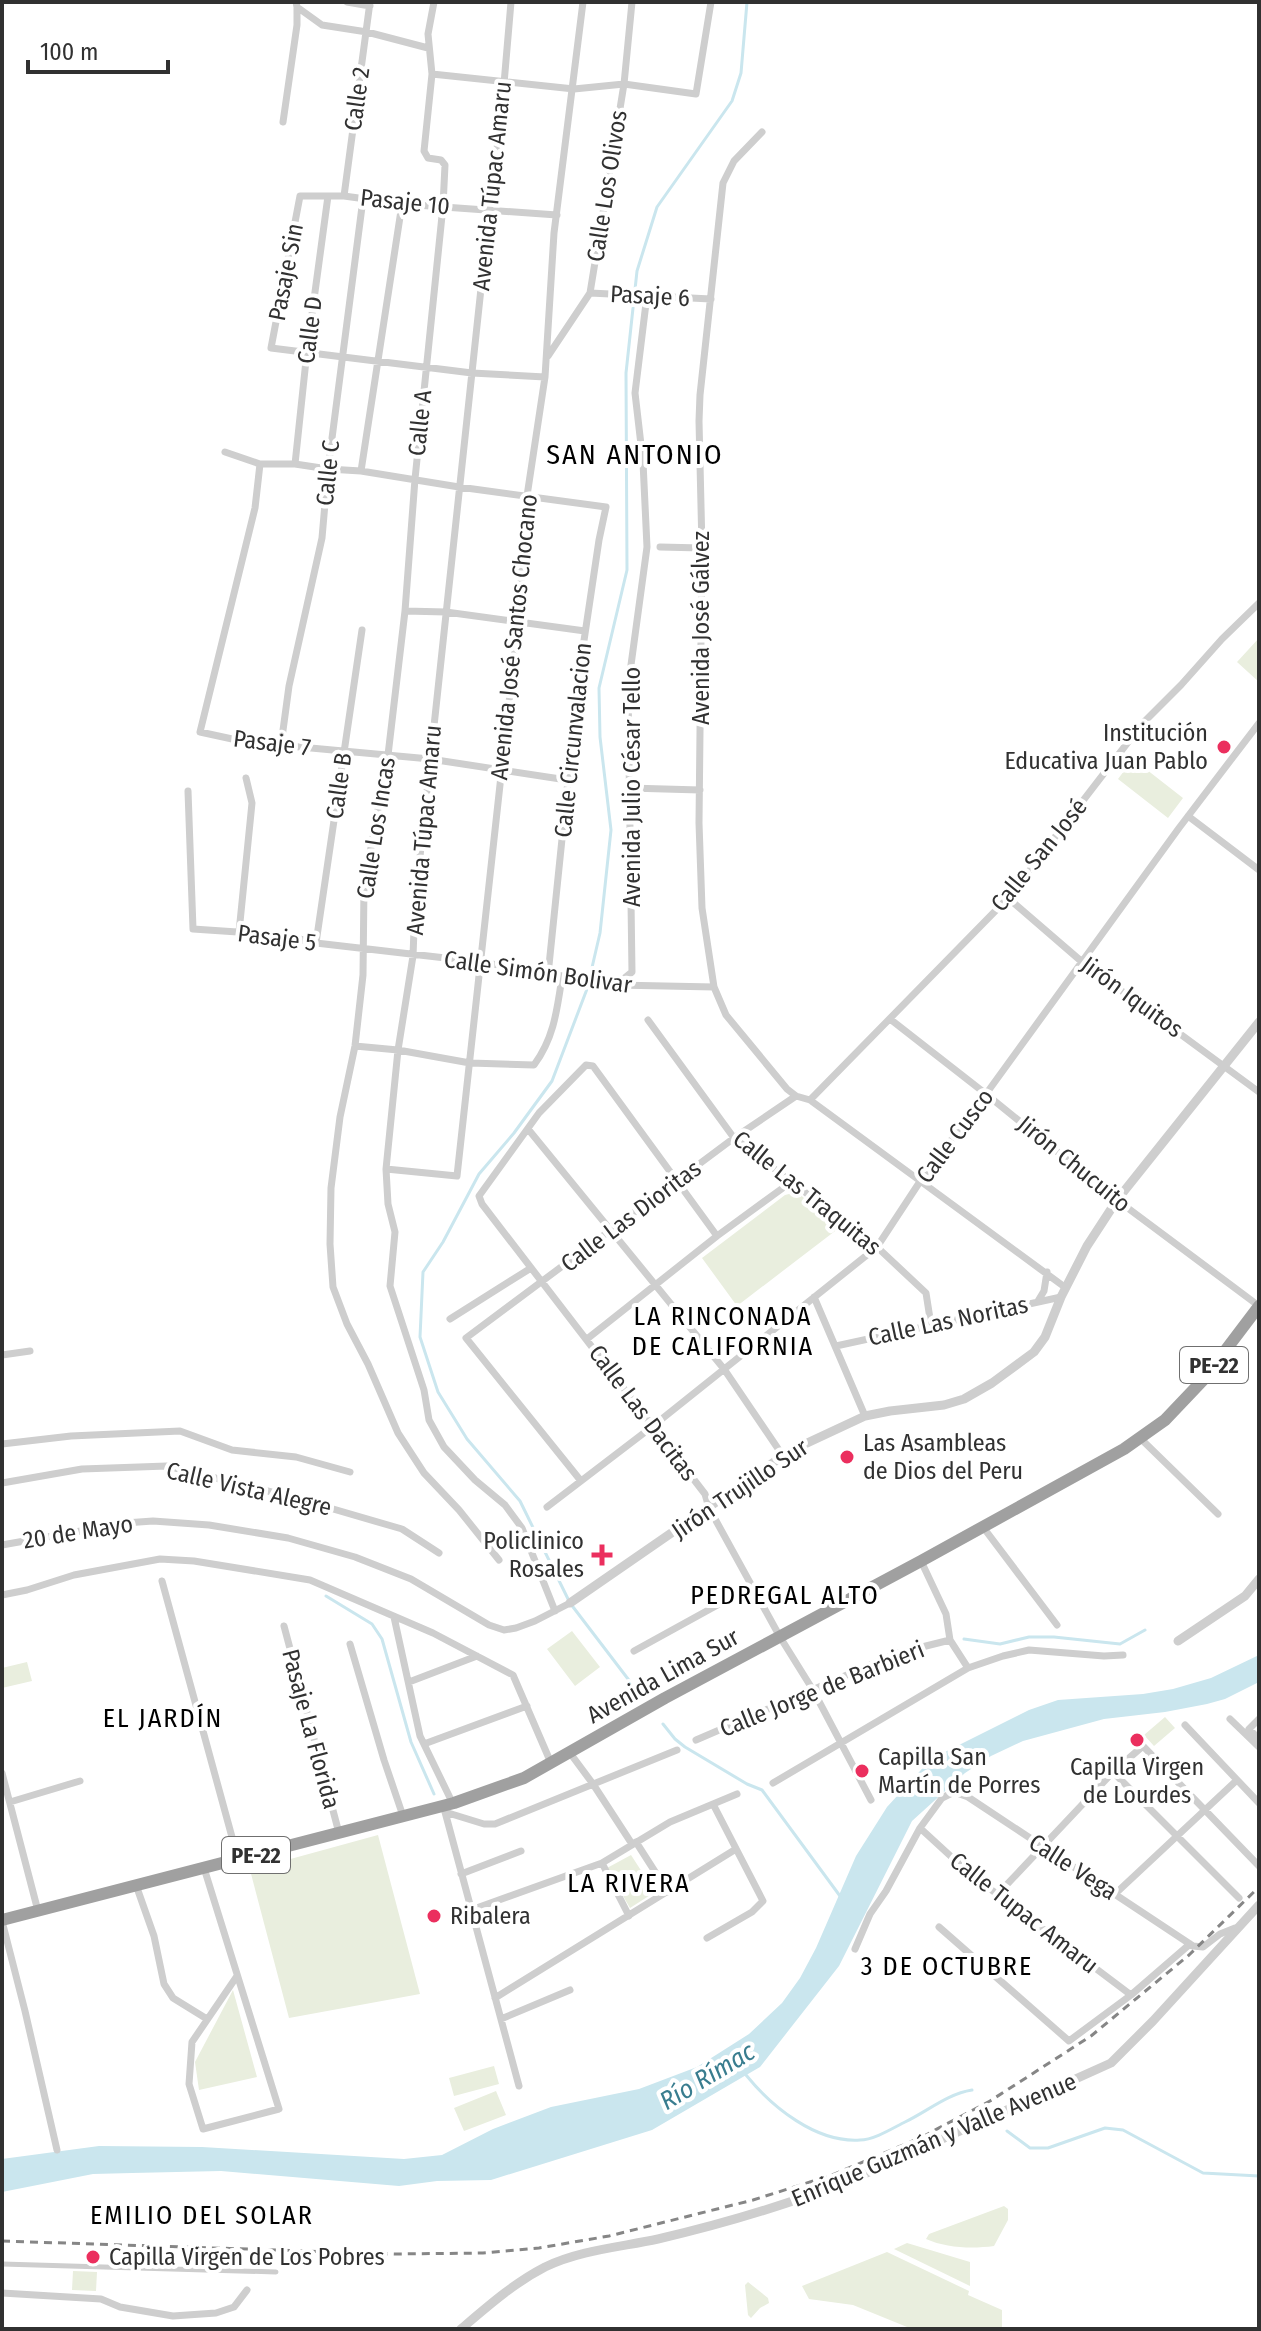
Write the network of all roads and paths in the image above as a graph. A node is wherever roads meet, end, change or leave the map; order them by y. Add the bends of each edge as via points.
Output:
1 (347, 2) edge
2 (434, 2) edge
3 (511, 2) edge
4 (583, 2) edge
5 (632, 2) edge
6 (711, 2) edge
7 (370, 4) edge
8 (297, 5) edge
9 (367, 32) junction
10 (428, 48) junction
11 (432, 74) junction
12 (504, 80) junction
13 (624, 84) junction
14 (574, 89) junction
15 (283, 122) dead end
16 (762, 132) dead end
17 (300, 196) joint
18 (328, 196) junction
19 (344, 196) junction
20 (363, 199) junction
21 (402, 204) junction
22 (443, 206) junction
23 (489, 211) junction
24 (557, 215) junction
25 (590, 293) junction
26 (647, 295) junction
27 (711, 299) junction
28 (307, 351) junction
29 (341, 358) junction
30 (547, 358) junction
31 (378, 362) junction
32 (426, 367) junction
33 (472, 373) junction
34 (545, 377) junction
35 (225, 452) dead end
36 (260, 464) junction
37 (295, 464) junction
38 (328, 469) junction
39 (361, 471) junction
40 (415, 479) junction
41 (459, 487) junction
42 (527, 496) junction
43 (660, 547) dead end
44 (702, 548) junction
45 (1259, 603) edge
46 (405, 611) junction
47 (446, 612) junction
48 (518, 621) junction
49 (362, 630) dead end
50 (585, 631) junction
51 (1259, 723) edge
52 (281, 745) junction
53 (344, 750) junction
54 (388, 755) junction
55 (430, 759) junction
56 (501, 768) junction
57 (246, 778) dead end
58 (567, 780) junction
59 (629, 788) junction
60 (700, 790) junction
61 (188, 791) dead end
62 (1188, 816) junction
63 (1259, 870) edge
64 (1008, 898) junction
65 (239, 932) junction
66 (316, 943) junction
67 (361, 948) junction
68 (413, 956) junction
69 (1081, 961) junction
70 (480, 962) junction
71 (548, 975) junction
72 (562, 977) junction
73 (616, 985) junction
74 (714, 987) junction
75 (890, 1019) junction
76 (648, 1020) dead end
77 (1259, 1022) edge
78 (355, 1046) junction
79 (398, 1050) junction
80 (470, 1063) junction
81 (1225, 1066) junction
82 (1259, 1092) edge
83 (986, 1094) junction
84 (796, 1096) junction
85 (810, 1100) junction
86 (528, 1129) junction
87 (734, 1138) junction
88 (386, 1169) junction
89 (921, 1180) junction
90 (677, 1181) junction
91 (791, 1182) junction
92 (1117, 1200) junction
93 (611, 1231) junction
94 (717, 1236) junction
95 (877, 1247) junction
96 (531, 1268) junction
97 (1047, 1272) junction
98 (542, 1283) junction
99 (653, 1285) junction
100 (1064, 1292) junction
101 (814, 1297) junction
102 (1038, 1301) junction
103 (1259, 1306) edge
104 (450, 1319) dead end
105 (931, 1325) junction
106 (587, 1339) junction
107 (836, 1346) junction
108 (30, 1351) dead end
109 (2, 1355) edge
110 (724, 1369) junction
111 (865, 1416) junction
112 (653, 1426) junction
113 (1140, 1438) junction
114 (2, 1444) edge
115 (783, 1456) junction
116 (350, 1472) dead end
117 (581, 1481) junction
118 (2, 1483) edge
119 (547, 1507) dead end
120 (709, 1508) junction
121 (1218, 1514) dead end
122 (983, 1527) junction
123 (2, 1545) edge
124 (439, 1553) dead end
125 (499, 1560) dead end
126 (921, 1561) junction
127 (1259, 1579) edge
128 (162, 1581) dead end
129 (752, 1586) junction
130 (2, 1595) edge
131 (570, 1603) joint
132 (555, 1611) junction
133 (394, 1617) junction
134 (1057, 1625) dead end
135 (284, 1626) dead end
136 (780, 1637) junction
137 (950, 1640) junction
138 (1178, 1641) dead end
139 (350, 1644) dead end
140 (634, 1651) dead end
141 (1123, 1655) dead end
142 (477, 1656) junction
143 (968, 1668) junction
144 (409, 1682) junction
145 (813, 1690) junction
146 (527, 1706) junction
147 (1230, 1719) dead end
148 (1259, 1719) edge
149 (1185, 1725) dead end
150 (1259, 1739) edge
151 (696, 1740) dead end
152 (841, 1743) junction
153 (424, 1744) junction
154 (1259, 1747) edge
155 (677, 1750) dead end
156 (570, 1753) junction
157 (551, 1763) junction
158 (1113, 1772) junction
159 (2, 1773) edge
160 (1237, 1780) junction
161 (80, 1781) dead end
162 (773, 1783) dead end
163 (593, 1784) junction
164 (737, 1794) dead end
165 (871, 1800) dead end
166 (10, 1802) junction
167 (1259, 1803) edge
168 (713, 1804) junction
169 (450, 1807) junction
170 (1205, 1811) junction
171 (403, 1816) junction
172 (920, 1828) junction
173 (339, 1833) junction
174 (1178, 1836) junction
175 (634, 1843) junction
176 (1042, 1847) junction
177 (736, 1849) junction
178 (521, 1851) dead end
179 (238, 1859) junction
180 (602, 1863) junction
181 (1259, 1866) edge
182 (204, 1868) junction
183 (461, 1874) junction
184 (136, 1885) junction
185 (668, 1892) junction
186 (1115, 1894) junction
187 (997, 1895) junction
188 (1239, 1898) dead end
189 (1259, 1905) edge
190 (471, 1910) junction
191 (38, 1911) junction
192 (629, 1916) junction
193 (2, 1920) edge
194 (939, 1927) dead end
195 (1238, 1927) junction
196 (707, 1938) dead end
197 (1190, 1944) junction
198 (855, 1949) dead end
199 (237, 1976) junction
200 (570, 1990) dead end
201 (1131, 1995) junction
202 (495, 1998) junction
203 (207, 2019) junction
204 (501, 2019) junction
205 (519, 2086) dead end
206 (57, 2150) dead end
207 (2, 2264) edge
208 (276, 2272) dead end
209 (247, 2290) dead end
210 (2, 2293) edge
211 (461, 2329) edge

1 - 7 street
2 - 10 street
3 - 12 street, Avenida Túpac Amaru
4 - 14 street, Avenida José Santos Chocano
5 - 13 street, Calle Los Olivos
6 - 13 street via 696,94
7 - 9 street, Calle 2
8 - 9 street via 322,25
8 - 15 street
9 - 10 street
9 - 19 street, Calle 2
10 - 11 street
11 - 12 street
11 - 22 street, Calle A via 424,151 445,165
12 - 14 street
12 - 23 street, Avenida Túpac Amaru
13 - 14 street
13 - 25 street, Calle Los Olivos
14 - 24 street, Avenida José Santos Chocano
16 - 27 street, Avenida José Gálvez via 734,161 723,183
17 - 18 street, Pasaje 10
17 - 28 street, Pasaje Sin via 271,348
18 - 19 street, Pasaje 10
18 - 28 street, Calle D
19 - 20 street, Pasaje 10
20 - 21 street, Pasaje 10
20 - 29 street, Calle C
21 - 22 street, Pasaje 10
21 - 31 street
22 - 23 street, Pasaje 10
22 - 32 street, Calle A
23 - 24 street, Pasaje 10
23 - 33 street, Avenida Túpac Amaru
24 - 30 street, Avenida José Santos Chocano
25 - 26 street, Pasaje 6
25 - 30 street, Calle Los Olivos
26 - 27 street, Pasaje 6
26 - 59 street, Avenida Julio César Tello via 635,393 647,547 628,687
27 - 44 street, Avenida José Gálvez via 700,395
28 - 29 street
28 - 37 street, Calle D
29 - 31 street
29 - 38 street, Calle C
30 - 34 street, Avenida José Santos Chocano
31 - 32 street
31 - 39 street
32 - 33 street
32 - 40 street, Calle A
33 - 34 street
33 - 41 street, Avenida Túpac Amaru
34 - 42 street, Avenida José Santos Chocano
35 - 36 street
36 - 37 street
36 - 52 street, Pasaje 7 via 255,508 200,732
37 - 38 street
38 - 39 street
38 - 52 street, Calle C via 322,538
39 - 40 street
40 - 41 street
40 - 46 street, Calle A
41 - 42 street
41 - 47 street, Avenida Túpac Amaru
42 - 48 street, Avenida José Santos Chocano
42 - 50 street, Calle Circunvalacion via 606,507
43 - 44 street
44 - 60 street, Avenida José Gálvez
45 - 64 street, Calle San José via 1142,724
46 - 47 street
46 - 54 street, Calle Los Incas
47 - 48 street
47 - 55 street, Avenida Túpac Amaru
48 - 50 street
48 - 56 street, Avenida José Santos Chocano
49 - 53 street, Calle B
50 - 58 street, Calle Circunvalacion
51 - 62 street, Calle Cusco
52 - 53 street, Pasaje 7
53 - 54 street, Pasaje 7
53 - 66 street, Calle B
54 - 55 street, Pasaje 7
54 - 67 street, Calle Los Incas via 364,886
55 - 56 street, Pasaje 7
55 - 68 street, Avenida Túpac Amaru
56 - 58 street, Pasaje 7
56 - 70 street, Avenida José Santos Chocano
57 - 65 street via 252,803
58 - 71 street, Calle Circunvalacion
59 - 60 street
59 - 73 street, Avenida Julio César Tello via 632,972
60 - 74 street, Avenida José Gálvez via 702,908
61 - 65 street, Pasaje 5 via 193,929
62 - 63 street
62 - 69 street, Calle Cusco
64 - 69 street, Jirón Iquitos
64 - 75 street, Calle San José
65 - 66 street, Pasaje 5
66 - 67 street, Pasaje 5
67 - 68 street, Calle Simón Bolivar
67 - 78 street, Calle Los Incas
68 - 70 street, Calle Simón Bolivar
68 - 79 street, Avenida Túpac Amaru
69 - 81 street, Jirón Iquitos
69 - 83 street, Calle Cusco
70 - 71 street, Calle Simón Bolivar
70 - 80 street, Avenida José Santos Chocano
71 - 72 street, Calle Simón Bolivar
72 - 73 street, Calle Simón Bolivar
72 - 80 street via 557,1015 546,1049 534,1065
73 - 74 street, Calle Simón Bolivar
74 - 84 street, Avenida José Gálvez via 726,1015
75 - 83 street, Jirón Chucuito
75 - 85 street, Calle San José
76 - 87 street, Calle Las Traquitas
77 - 81 street, Jirón Trujillo Sur
78 - 79 street
78 - 125 street, Calle Los Incas via 331,1188 333,1287 398,1433 424,1473
79 - 80 street
79 - 88 street, Avenida Túpac Amaru
80 - 88 street, Avenida José Santos Chocano via 457,1176
81 - 82 street, Jirón Iquitos
81 - 92 street, Jirón Trujillo Sur
83 - 89 street, Calle Cusco
83 - 92 street, Jirón Chucuito
84 - 85 street
84 - 87 street, Calle Las Dioritas
85 - 89 street
86 - 90 street via 586,1065 593,1066
86 - 93 street
86 - 96 street, Calle Las Dacitas via 479,1196
87 - 90 street, Calle Las Dioritas
87 - 91 street, Calle Las Traquitas
88 - 132 street, Avenida Túpac Amaru via 395,1232 390,1286 429,1420 444,1447 522,1528
89 - 95 street, Calle Cusco
89 - 97 street
90 - 93 street, Calle Las Dioritas
90 - 94 street
91 - 94 street
91 - 95 street, Calle Las Traquitas
92 - 100 street, Jirón Trujillo Sur
92 - 103 street, Jirón Chucuito
93 - 98 street, Calle Las Dioritas
93 - 99 street
94 - 99 street
95 - 101 street, Calle Cusco
95 - 105 street, Calle Las Traquitas via 926,1293
96 - 98 street, Calle Las Dacitas
96 - 104 street
97 - 100 street
97 - 102 street
98 - 106 street, Calle Las Dacitas
98 - 117 street, Calle Las Dioritas via 466,1338
99 - 106 street
99 - 110 street
100 - 102 street, Calle Las Noritas
100 - 111 street, Jirón Trujillo Sur via 1040,1345 975,1394 944,1405
101 - 107 street
101 - 110 street, Calle Cusco
102 - 105 street, Calle Las Noritas
103 - 113 highway, Avenida Lima Sur / PE-22 via 1203,1380
105 - 107 street, Calle Las Noritas
106 - 112 street, Calle Las Dacitas
107 - 111 street
108 - 109 street
110 - 112 street, Calle Cusco
110 - 115 street
111 - 115 street, Jirón Trujillo Sur
112 - 117 street, Calle Cusco
112 - 120 street, Calle Las Dacitas via 705,1494
113 - 121 street
113 - 122 highway, Avenida Lima Sur / PE-22
114 - 116 street via 180,1431 232,1450 296,1457
115 - 120 street, Jirón Trujillo Sur
117 - 119 street, Calle Cusco
118 - 124 street, Calle Vista Alegre via 82,1469 167,1466 402,1529
120 - 129 street, Calle Las Dacitas
120 - 131 street, Jirón Trujillo Sur
122 - 126 highway, Avenida Lima Sur / PE-22
122 - 134 street
123 - 132 street, 20 de Mayo via 125,1523 209,1525 323,1547 411,1579 504,1630
126 - 136 highway, Avenida Lima Sur / PE-22
126 - 137 street via 946,1614
127 - 138 street via 1245,1596
128 - 179 street
129 - 136 street, Calle Las Dacitas
129 - 140 street
130 - 133 street via 160,1559 310,1580
131 - 132 street, 20 de Mayo
133 - 142 street
133 - 144 street
135 - 173 street, Pasaje La Florida
136 - 145 street, Calle Las Dacitas
136 - 156 highway, Avenida Lima Sur / PE-22
137 - 143 street
137 - 145 street, Calle Jorge de Barbieri via 898,1653
139 - 171 street
141 - 143 street via 1029,1650
142 - 144 street
142 - 146 street via 513,1675
143 - 152 street
144 - 153 street
145 - 151 street, Calle Jorge de Barbieri
145 - 152 street, Calle Las Dacitas
146 - 153 street
146 - 157 street
147 - 154 street
148 - 150 street via 1249,1729
149 - 160 street
152 - 162 street
152 - 165 street, Calle Las Dacitas
153 - 169 street
155 - 163 street
156 - 157 highway, Avenida Lima Sur / PE-22
156 - 163 street
157 - 169 highway, Avenida Lima Sur / PE-22
158 - 170 street via 1143,1746
158 - 174 street
158 - 176 street
159 - 166 street
160 - 167 street
160 - 170 street
161 - 166 street
163 - 169 street via 495,1824
163 - 175 street
164 - 168 street
166 - 191 street
168 - 175 street
168 - 177 street
169 - 171 highway, Avenida Lima Sur / PE-22
169 - 183 street
170 - 174 street
170 - 181 street
171 - 173 highway, Avenida Lima Sur / PE-22
172 - 176 street, Calle Vega via 942,1798 954,1792
172 - 187 street, Calle Tupac Amaru
172 - 198 street
173 - 179 highway, Avenida Lima Sur / PE-22
174 - 186 street
174 - 188 street
175 - 180 street
175 - 185 street
176 - 186 street, Calle Vega
176 - 187 street
177 - 185 street
177 - 196 street via 763,1901
178 - 183 street
179 - 182 highway, Avenida Lima Sur / PE-22
180 - 190 street
180 - 192 street
182 - 184 highway, Avenida Lima Sur / PE-22
182 - 199 street
183 - 190 street
184 - 191 highway, Avenida Lima Sur / PE-22
184 - 203 street via 164,1984 173,1998
185 - 192 street
186 - 197 street, Calle Vega
187 - 201 street, Calle Tupac Amaru
189 - 195 street, Enrique Guzmán y Valle Avenue
190 - 202 street
191 - 193 highway, Avenida Lima Sur / PE-22
192 - 202 street
193 - 206 street
194 - 201 street via 1069,2041
195 - 197 street via 1203,1947
195 - 211 street, Enrique Guzmán y Valle Avenue via 1111,2063 822,2192 546,2267 507,2290
197 - 201 street
199 - 203 street
199 - 203 street via 279,2109 203,2129 189,2084 192,2042
200 - 204 street
202 - 204 street
204 - 205 street
207 - 208 street
209 - 210 street via 234,2307 173,2316 101,2299

